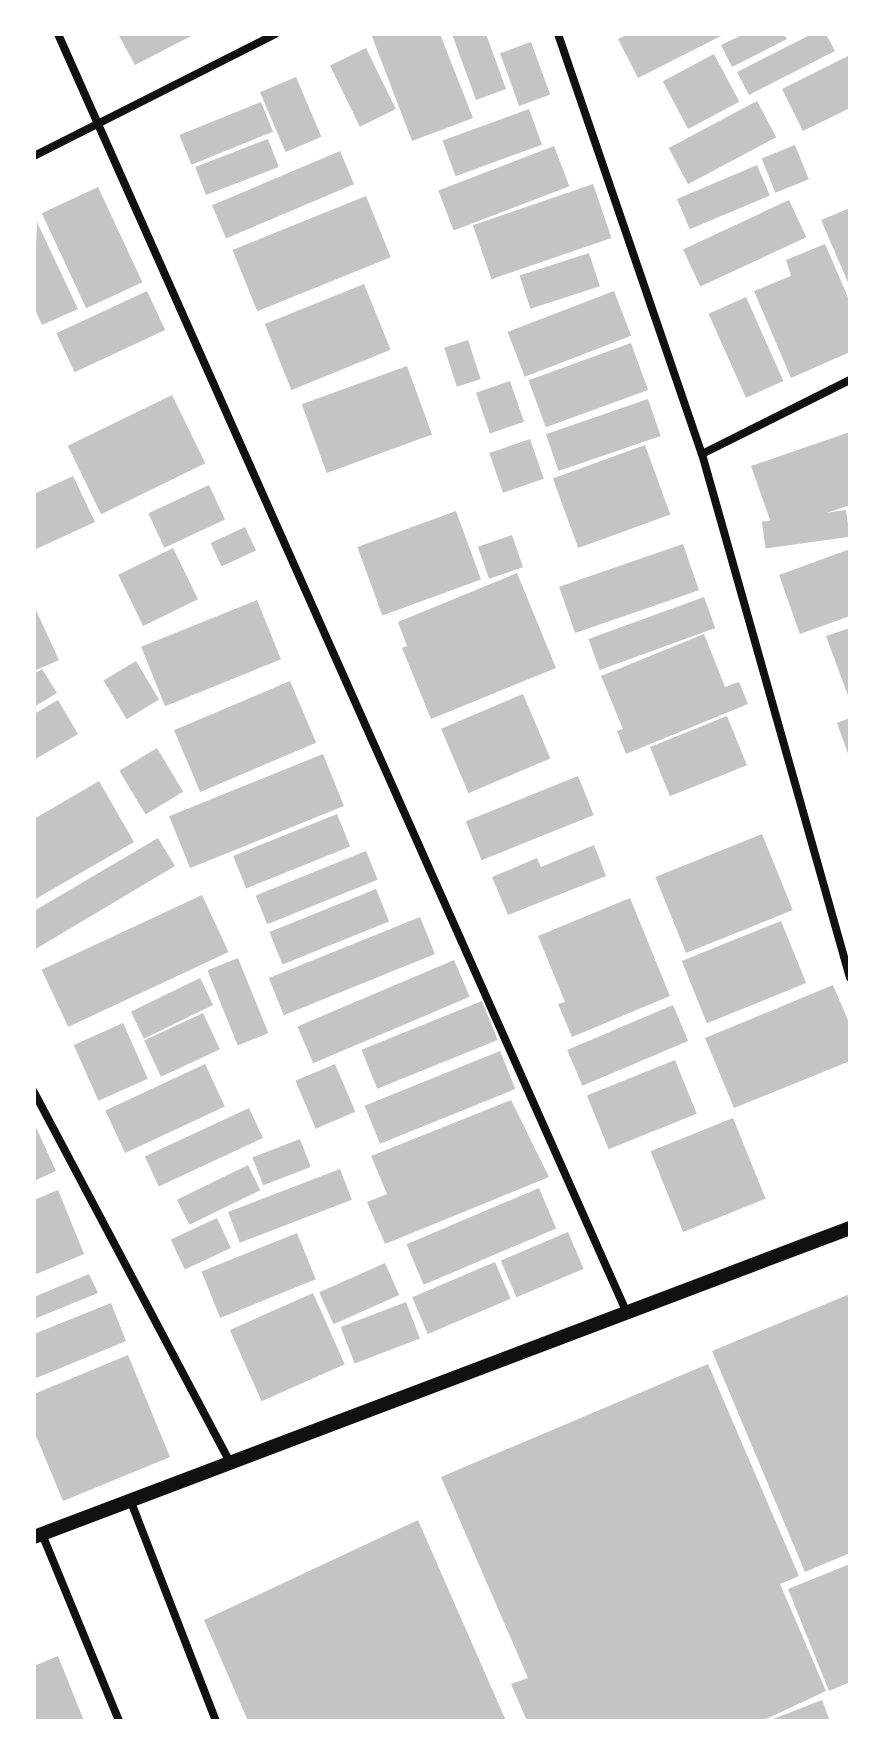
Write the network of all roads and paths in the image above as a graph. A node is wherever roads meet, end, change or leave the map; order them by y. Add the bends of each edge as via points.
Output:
1 (58, 34) edge
2 (275, 34) edge
3 (558, 34) edge
4 (98, 119) junction
5 (34, 156) edge
6 (850, 380) edge
7 (702, 454) junction
8 (850, 978) edge
9 (34, 1092) edge
10 (850, 1228) edge
11 (627, 1313) junction
12 (229, 1461) junction
13 (131, 1502) junction
14 (38, 1536) edge
15 (119, 1721) edge
16 (216, 1721) edge

1 - 4 street
2 - 4 street
3 - 7 street
4 - 5 street
4 - 11 street
6 - 7 street
7 - 8 street
9 - 12 street
10 - 11 street
11 - 12 street
12 - 13 street
13 - 14 street
13 - 16 street
14 - 15 street

